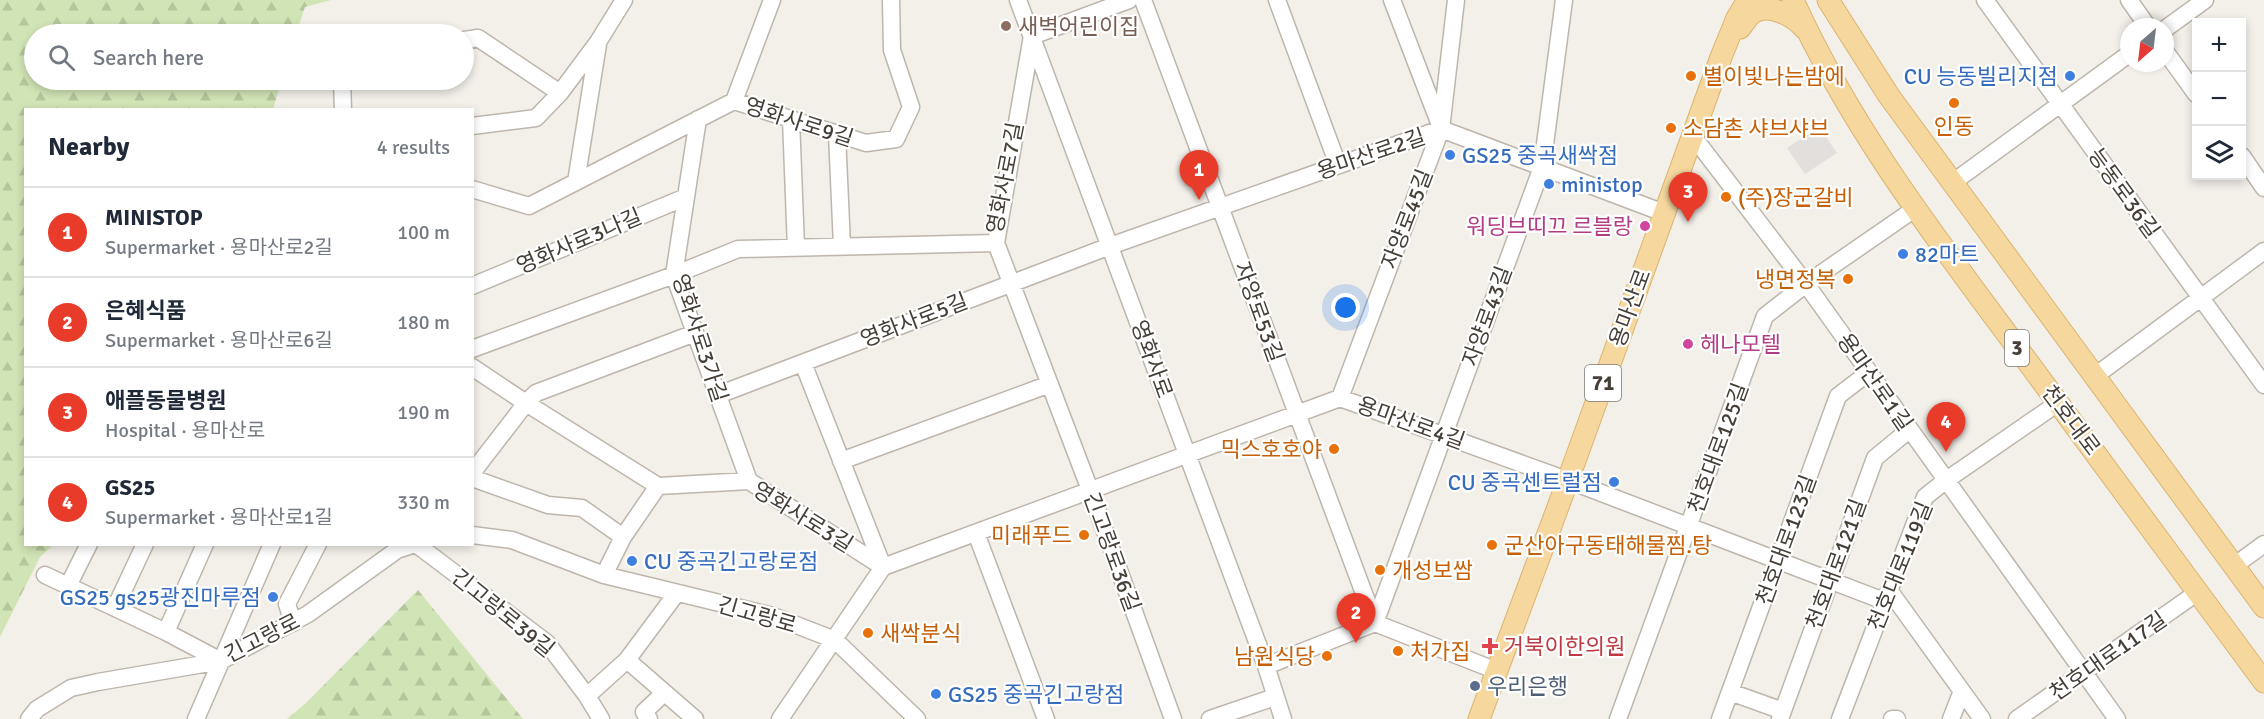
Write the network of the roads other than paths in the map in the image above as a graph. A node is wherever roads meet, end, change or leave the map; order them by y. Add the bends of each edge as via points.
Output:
1 (624, 0) edge
2 (772, 0) edge
3 (891, 0) edge
4 (1018, 0) edge
5 (1129, 0) edge
6 (1143, 0) edge
7 (1277, 0) edge
8 (1392, 0) edge
9 (1456, 0) edge
10 (1564, 0) edge
11 (1734, 0) edge
12 (1748, 0) edge
13 (1793, 0) edge
14 (1828, 0) edge
15 (1985, 0) edge
16 (2128, 0) edge
17 (2205, 0) edge
18 (2141, 18) edge
19 (2174, 22) edge
20 (1808, 31) junction
21 (1032, 36) junction
22 (474, 39) edge
23 (598, 42) junction
24 (1725, 47) junction
25 (2120, 61) edge
26 (2174, 63) edge
27 (2192, 88) edge
28 (342, 90) edge
29 (560, 93) junction
30 (734, 101) junction
31 (2060, 104) junction
32 (343, 108) edge
33 (698, 119) junction
34 (791, 119) junction
35 (474, 126) edge
36 (1441, 129) junction
37 (837, 134) junction
38 (1692, 135) junction
39 (2246, 163) edge
40 (1338, 165) junction
41 (1542, 167) junction
42 (576, 182) junction
43 (1952, 183) junction
44 (2264, 188) edge
45 (474, 190) edge
46 (686, 197) junction
47 (1220, 207) junction
48 (1916, 208) junction
49 (1664, 213) junction
50 (996, 243) junction
51 (842, 246) junction
52 (1110, 246) junction
53 (796, 248) junction
54 (2264, 251) edge
55 (674, 275) junction
56 (1012, 283) junction
57 (1806, 284) junction
58 (474, 285) edge
59 (2200, 297) junction
60 (695, 333) junction
61 (474, 348) edge
62 (803, 363) junction
63 (474, 368) edge
64 (1868, 373) junction
65 (2095, 376) junction
66 (1050, 384) junction
67 (2264, 386) edge
68 (718, 395) junction
69 (1340, 398) junction
70 (526, 403) junction
71 (2058, 403) junction
72 (1296, 414) junction
73 (1909, 430) junction
74 (1443, 435) junction
75 (1187, 454) junction
76 (841, 461) junction
77 (474, 470) edge
78 (474, 479) edge
79 (1568, 480) junction
80 (749, 481) junction
81 (1945, 481) junction
82 (658, 486) junction
83 (1090, 490) junction
84 (1690, 526) junction
85 (976, 533) junction
86 (474, 535) edge
87 (623, 537) junction
88 (2264, 543) edge
89 (88, 546) edge
90 (144, 546) edge
91 (204, 546) edge
92 (271, 546) edge
93 (317, 546) edge
94 (410, 546) edge
95 (419, 546) edge
96 (1778, 560) junction
97 (2234, 566) junction
98 (883, 567) junction
99 (45, 575) dead end
100 (604, 576) junction
101 (1830, 580) junction
102 (68, 586) junction
103 (2198, 592) junction
104 (676, 594) junction
105 (1887, 596) junction
106 (2264, 607) edge
107 (115, 608) junction
108 (293, 623) junction
109 (1375, 623) junction
110 (166, 632) junction
111 (835, 640) junction
112 (627, 660) junction
113 (221, 661) junction
114 (1266, 666) junction
115 (1497, 671) junction
116 (2083, 672) junction
117 (2264, 682) edge
118 (1962, 691) junction
119 (1730, 692) junction
120 (663, 694) junction
121 (587, 696) junction
122 (1275, 697) junction
123 (1781, 715) edge
124 (29, 719) edge
125 (196, 719) edge
126 (601, 719) edge
127 (649, 719) edge
128 (695, 719) edge
129 (780, 719) edge
130 (917, 719) edge
131 (1046, 719) edge
132 (1173, 719) edge
133 (1210, 719) edge
134 (1283, 719) edge
135 (1479, 719) edge
136 (1618, 719) edge
137 (1720, 719) edge
138 (1840, 719) edge
139 (1951, 719) edge
140 (1982, 719) edge
141 (2018, 719) edge
142 (2117, 719) edge

1 - 23 street
2 - 30 street
3 - 37 street, 영화사로9길 via 892,50 911,107 896,139 866,143
4 - 21 street, 영화사로
5 - 21 street
6 - 47 street, 자양로53길
7 - 40 street
8 - 36 street
9 - 36 street, 자양로45길
10 - 41 street, 자양로43길
11 - 24 main road via 1728,14
12 - 24 main road, 용마산로 / 71
13 - 20 main road, 천호대로 / 3
14 - 43 main road, 천호대로 / 3 via 1889,96
15 - 31 street, 능동로36길
16 - 18 street
17 - 19 street
20 - 24 main road via 1790,15 1763,8 1749,15
20 - 48 main road, 천호대로 / 3 via 1858,121
21 - 50 street, 영화사로7길
21 - 52 street, 영화사로
22 - 29 street
23 - 29 street
23 - 42 street
24 - 38 main road, 용마산로 / 71
25 - 31 street
26 - 27 street
28 - 32 street
29 - 35 street via 536,118
30 - 33 street, 영화사로9길
30 - 34 street, 영화사로9길
31 - 43 street
31 - 59 street, 능동로36길
33 - 42 street, 영화사로9길
33 - 46 street, 영화사로3가길
34 - 37 street, 영화사로9길
34 - 53 street
36 - 40 street, 용마산로2길
36 - 41 street, 용마산로2길
36 - 69 street, 자양로45길
37 - 51 street
38 - 49 main road, 용마산로 / 71
38 - 57 street, 용마산로1길
39 - 44 street
40 - 47 street, 용마산로2길
41 - 49 street, 용마산로2길
41 - 74 street, 자양로43길
42 - 45 street, 영화사로9길 via 530,206
43 - 65 main road, 천호대로 / 3
46 - 55 street, 영화사로3가길
46 - 58 street, 영화사로3나길
47 - 52 street, 용마산로2길
47 - 72 street, 자양로53길
48 - 57 street, 천호대로125길
48 - 71 main road, 천호대로 / 3
49 - 79 main road, 용마산로 / 71
50 - 51 street, 영화사로7길
50 - 56 street, 긴고랑로36길
51 - 53 street, 영화사로7길
52 - 56 street, 영화사로5길
52 - 75 street, 영화사로
53 - 55 street, 영화사로7길 via 738,249
54 - 59 street
55 - 60 street, 영화사로3가길
55 - 61 street, 영화사로7길
56 - 62 street, 영화사로5길
56 - 66 street, 긴고랑로36길
57 - 64 street, 용마산로1길
57 - 84 street, 천호대로125길 via 1765,316
59 - 65 street
59 - 67 street, 능동로36길
60 - 68 street, 영화사로3가길
60 - 70 street via 536,393
62 - 68 street, 영화사로5길
62 - 76 street
63 - 70 street
64 - 73 street, 용마산로1길
64 - 96 street, 천호대로123길 via 1838,396
65 - 97 main road, 천호대로 / 3
66 - 76 street
66 - 83 street, 긴고랑로36길
68 - 80 street, 영화사로3가길
69 - 72 street, 용마산로4길
69 - 74 street, 용마산로4길
70 - 77 street
70 - 82 street
71 - 81 street, 천호대로119길
71 - 103 main road, 천호대로 / 3
72 - 75 street, 용마산로4길
72 - 109 street, 자양로53길
73 - 81 street, 용마산로1길
73 - 101 street, 천호대로121길 via 1875,458
74 - 79 street, 용마산로4길
74 - 109 street, 자양로43길
75 - 83 street
75 - 114 street, 영화사로
76 - 98 street
78 - 87 street via 548,505 582,508
79 - 84 street, 용마산로4길
79 - 115 main road, 용마산로 / 71
80 - 82 street, 영화사로3길
80 - 98 street, 영화사로3길
81 - 105 street, 천호대로119길 via 1925,497
81 - 116 street, 용마산로1길
82 - 87 street
83 - 85 street
83 - 132 street, 긴고랑로36길
84 - 96 street, 용마산로4길
84 - 136 street, 천호대로125길
85 - 98 street
85 - 131 street
86 - 100 street, 긴고랑로 via 512,540
87 - 100 street
88 - 97 street
89 - 102 street
90 - 107 street
91 - 110 street
92 - 113 street
93 - 108 street via 287,604
94 - 108 street, 긴고랑로 via 397,550
95 - 121 street, 긴고랑로39길 via 547,644
96 - 101 street, 용마산로4길
96 - 119 street, 천호대로123길
97 - 106 main road, 천호대로 / 3
98 - 111 street
99 - 102 street
100 - 104 street, 긴고랑로
101 - 105 street, 용마산로4길
101 - 123 street, 천호대로121길
102 - 107 street
103 - 116 street, 천호대로117길
103 - 117 main road, 천호대로 / 3
104 - 111 street, 긴고랑로 via 773,616
104 - 112 street
105 - 118 street
105 - 138 street, 천호대로119길
107 - 110 street
108 - 113 street, 긴고랑로
109 - 114 street
109 - 115 street
110 - 113 street
111 - 129 street
111 - 130 street, 긴고랑로
112 - 120 street
112 - 121 street
113 - 124 street, 긴고랑로 via 71,688 37,709
113 - 125 street
114 - 122 street, 영화사로
115 - 135 main road, 용마산로 / 71
116 - 141 street, 천호대로117길
116 - 142 street, 용마산로1길
118 - 139 street
118 - 140 street
119 - 123 street, 천호대로121길
119 - 137 street, 천호대로123길
120 - 127 street via 644,712
120 - 128 street
121 - 126 street, 긴고랑로39길
122 - 133 street
122 - 134 street, 영화사로

